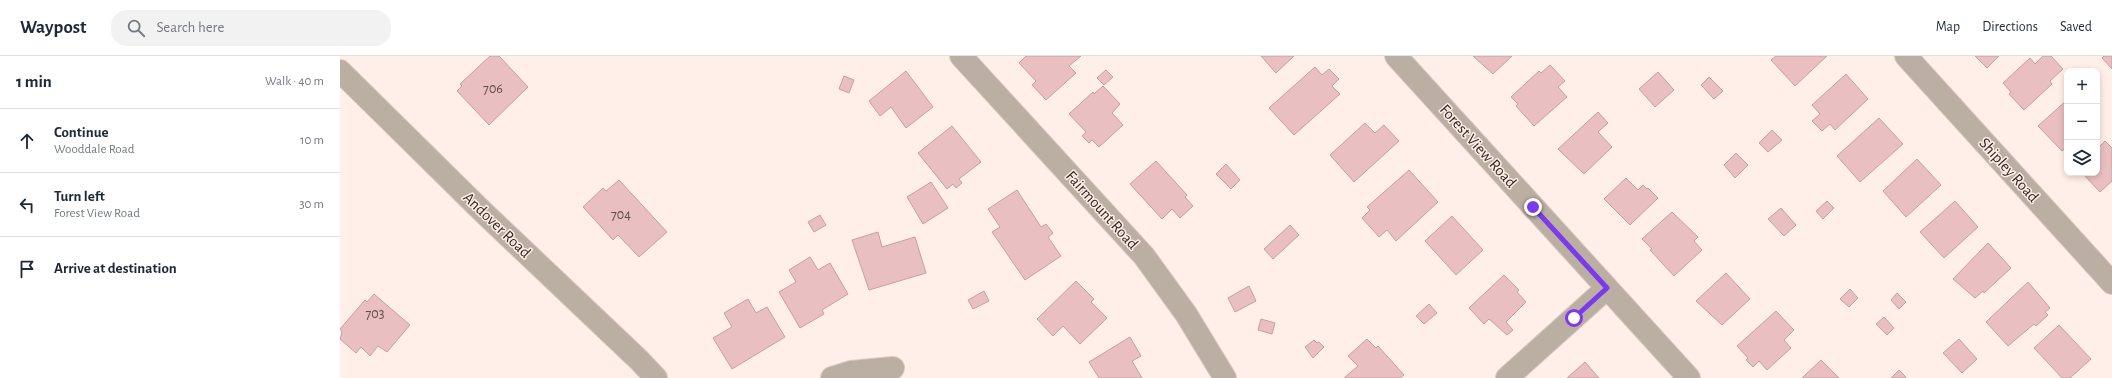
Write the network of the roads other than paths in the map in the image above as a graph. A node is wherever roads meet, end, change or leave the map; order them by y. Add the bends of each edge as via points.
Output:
1 (961, 56) edge
2 (1396, 56) edge
3 (1906, 56) edge
4 (340, 70) edge
5 (2112, 283) edge
6 (1607, 288) junction
7 (893, 368) dead end
8 (656, 378) edge
9 (832, 378) edge
10 (1225, 378) edge
11 (1507, 378) edge
12 (1689, 378) edge

1 - 10 street, Fairmount Road via 1144,256 1186,314
2 - 6 street, Forest View Road
3 - 5 street, Shipley Road
4 - 8 street, Andover Road
6 - 11 street
6 - 12 street, Forest View Road
7 - 9 street via 851,372

